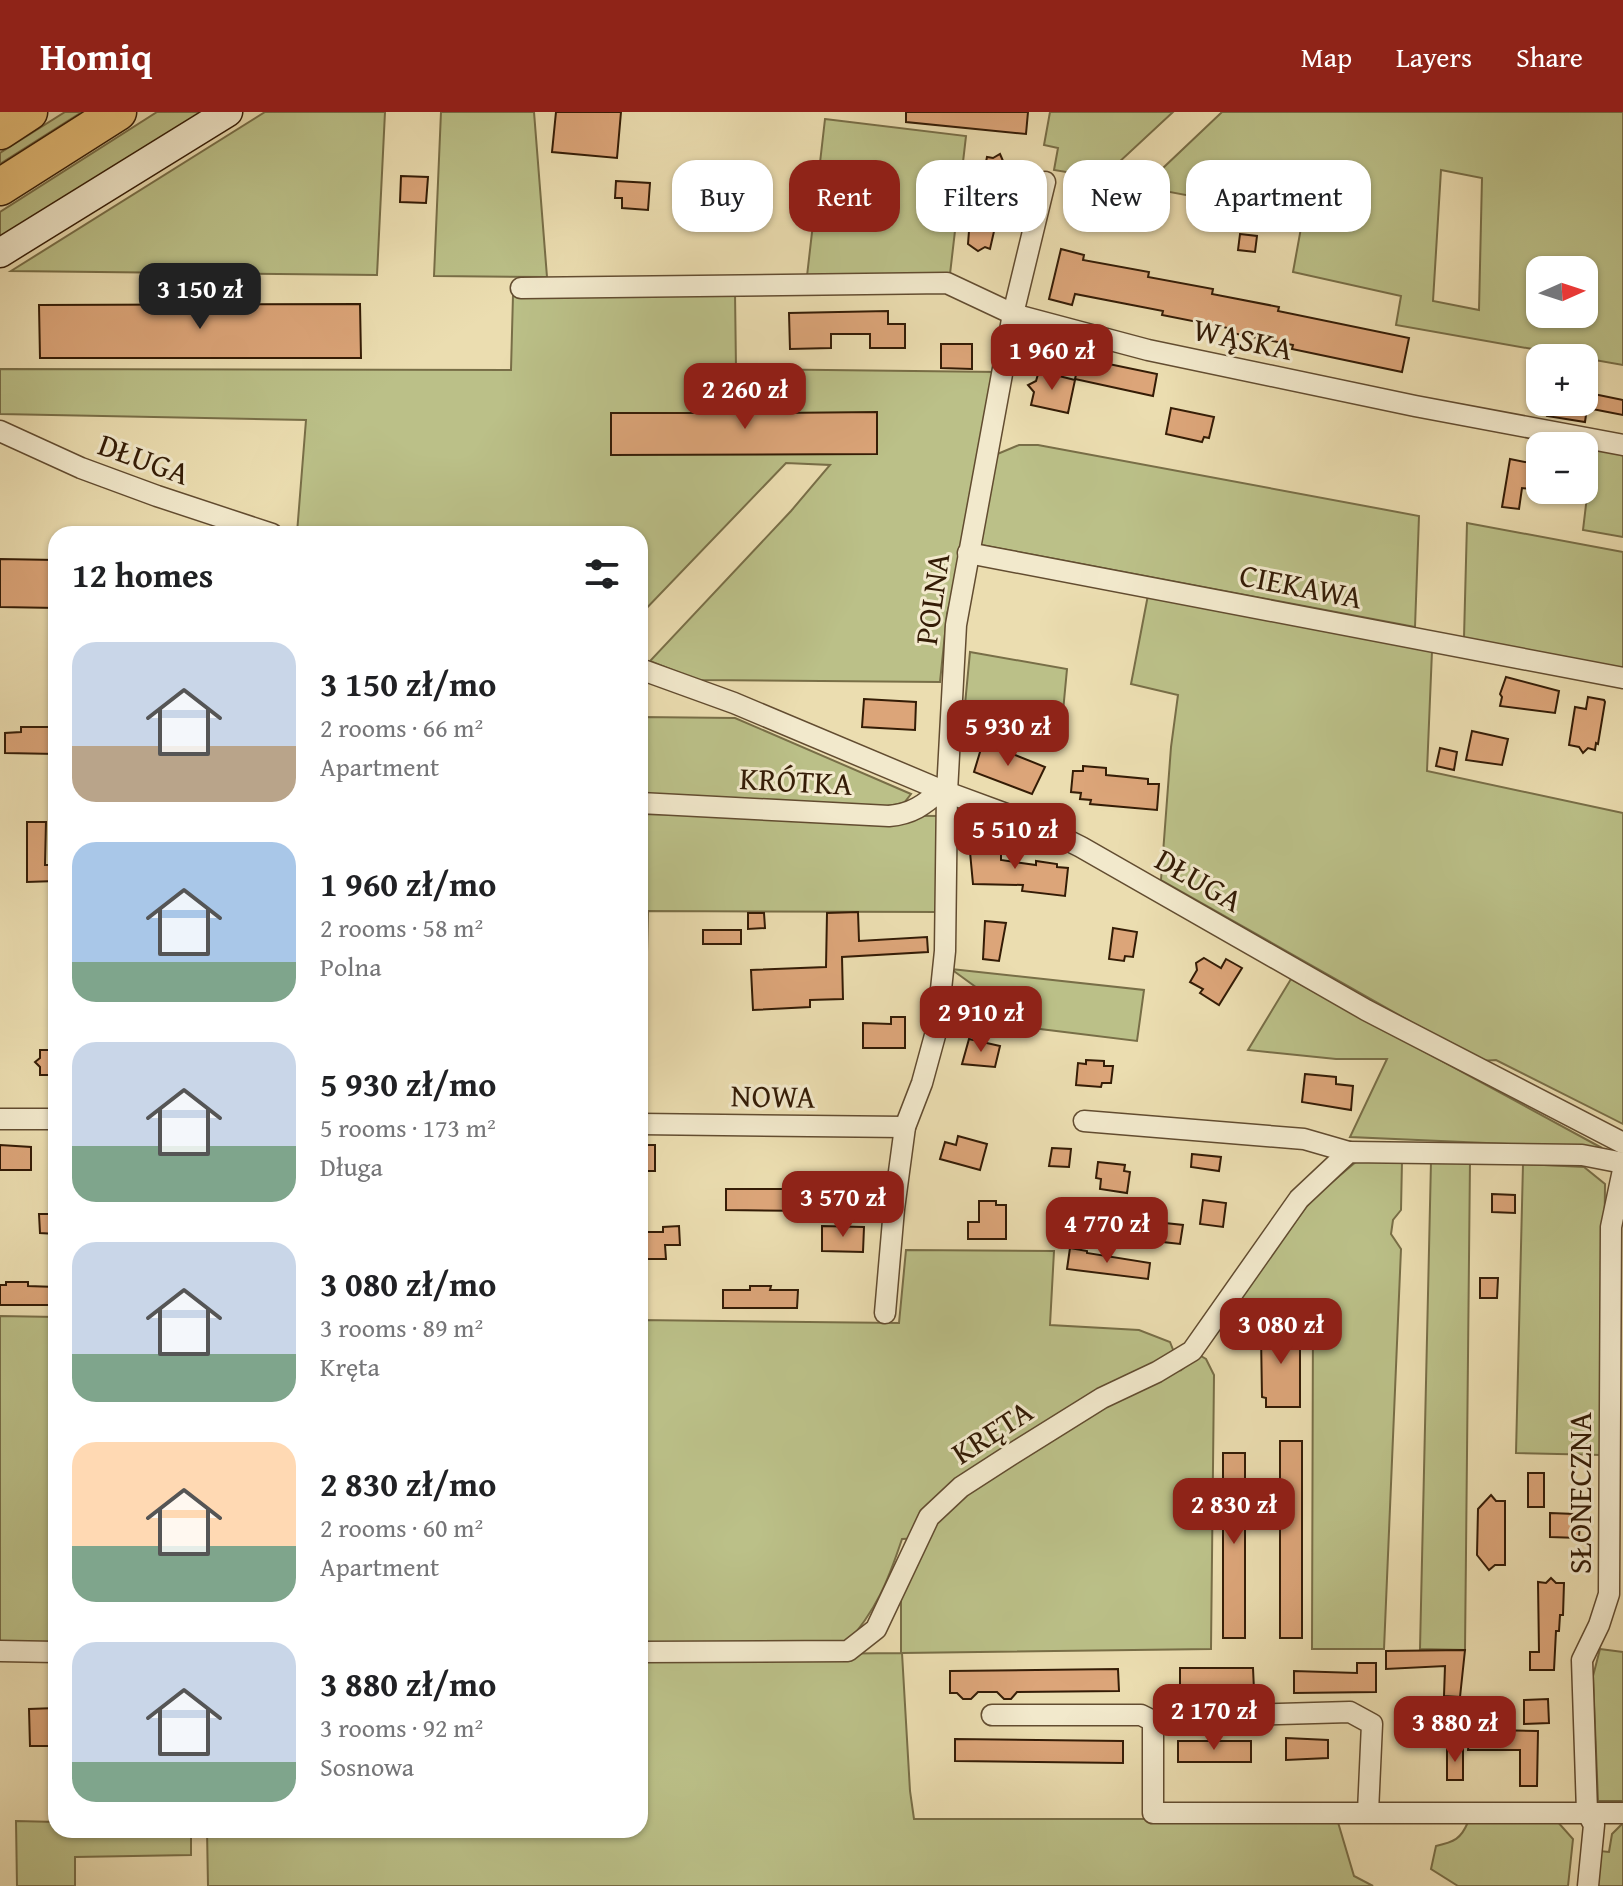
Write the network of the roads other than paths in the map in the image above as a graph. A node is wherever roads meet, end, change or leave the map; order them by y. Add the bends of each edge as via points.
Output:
1 (29, 112) edge
2 (118, 112) edge
3 (228, 112) edge
4 (0, 131) edge
5 (0, 187) edge
6 (1033, 232) edge
7 (0, 253) edge
8 (521, 288) dead end
9 (1013, 314) junction
10 (0, 431) edge
11 (1623, 445) edge
12 (249, 526) edge
13 (968, 553) junction
14 (648, 672) edge
15 (1623, 678) edge
16 (944, 791) junction
17 (648, 803) edge
18 (0, 1119) edge
19 (48, 1119) edge
20 (1084, 1121) dead end
21 (648, 1124) edge
22 (905, 1127) junction
23 (1623, 1143) edge
24 (1349, 1152) junction
25 (1623, 1163) edge
26 (1623, 1170) edge
27 (885, 1313) dead end
28 (0, 1651) edge
29 (48, 1652) edge
30 (648, 1652) edge
31 (992, 1715) dead end
32 (1210, 1716) dead end
33 (1368, 1812) junction
34 (1587, 1812) junction
35 (1623, 1813) edge
36 (1588, 1886) edge

1 - 4 highway
2 - 5 highway
3 - 7 street
6 - 9 street, POLNA
8 - 9 street, WĄSKA via 941,282
9 - 11 street, WĄSKA via 1162,353
9 - 13 street, POLNA
10 - 12 street, DŁUGA via 81,468
13 - 15 street, CIEKAWA
13 - 16 street, POLNA via 956,625
14 - 16 street, DŁUGA
16 - 17 street, KRÓTKA via 906,815 889,816
16 - 22 street, POLNA via 945,951 937,1028
16 - 23 street, DŁUGA via 1081,847 1366,1010
18 - 19 street
20 - 24 street via 1304,1139
21 - 22 street, NOWA
22 - 27 street, POLNA
24 - 25 street via 1582,1155
24 - 30 street, KRĘTA via 1299,1199 1192,1351 1102,1398 1009,1456 961,1487 929,1517 876,1629 861,1642 848,1651
26 - 34 street, SŁONECZNA via 1611,1227 1609,1594 1582,1660
28 - 29 street
31 - 33 street via 1141,1715 1153,1721 1153,1813
32 - 33 street via 1350,1712 1372,1724
33 - 34 street
34 - 35 street
34 - 36 street, SŁONECZNA via 1594,1825

